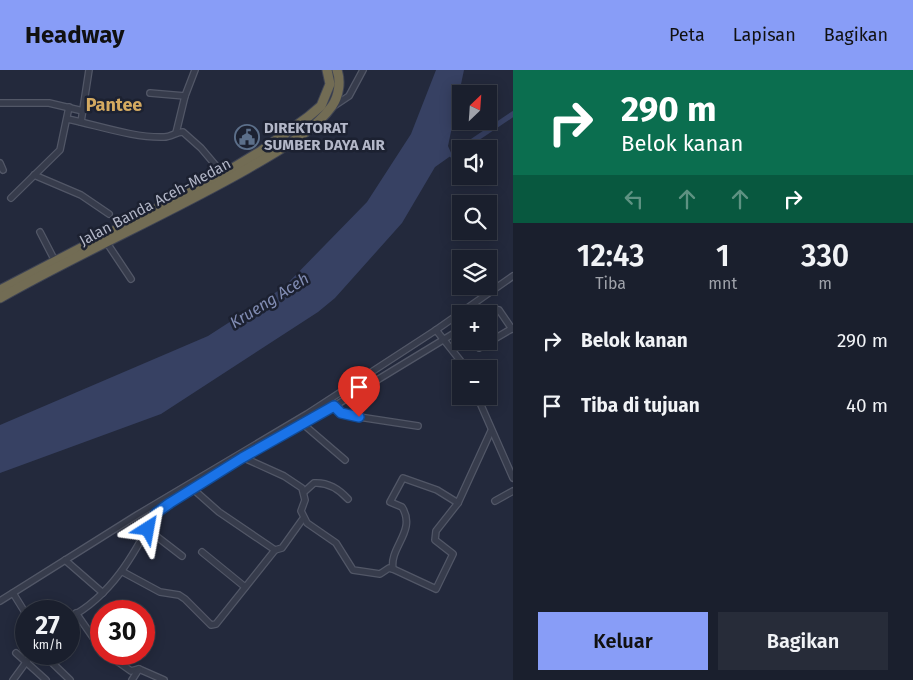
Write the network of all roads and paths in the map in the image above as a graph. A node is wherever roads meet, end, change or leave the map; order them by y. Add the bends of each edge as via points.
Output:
1 (89, 70) edge
2 (195, 70) edge
3 (327, 70) edge
4 (337, 70) edge
5 (363, 70) edge
6 (150, 93) dead end
7 (185, 96) junction
8 (0, 103) edge
9 (69, 107) junction
10 (332, 107) junction
11 (83, 111) junction
12 (67, 119) junction
13 (81, 122) junction
14 (176, 133) junction
15 (0, 163) edge
16 (3, 170) dead end
17 (224, 174) junction
18 (34, 175) junction
19 (11, 198) dead end
20 (109, 214) dead end
21 (40, 232) dead end
22 (105, 239) junction
23 (55, 261) junction
24 (513, 276) edge
25 (131, 280) dead end
26 (0, 290) edge
27 (0, 298) edge
28 (497, 310) edge
29 (513, 329) edge
30 (436, 330) junction
31 (452, 334) edge
32 (497, 338) edge
33 (442, 339) junction
34 (461, 360) edge
35 (481, 405) edge
36 (334, 406) junction
37 (303, 424) junction
38 (418, 426) dead end
39 (491, 431) junction
40 (242, 458) junction
41 (345, 460) dead end
42 (511, 467) edge
43 (513, 478) edge
44 (193, 489) junction
45 (513, 491) edge
46 (304, 492) junction
47 (348, 499) dead end
48 (495, 502) dead end
49 (458, 503) junction
50 (302, 520) dead end
51 (148, 529) junction
52 (275, 550) junction
53 (202, 552) dead end
54 (182, 556) dead end
55 (65, 560) junction
56 (393, 569) junction
57 (123, 572) junction
58 (245, 587) junction
59 (13, 593) junction
60 (103, 593) junction
61 (17, 600) edge
62 (0, 601) edge
63 (80, 610) edge
64 (80, 619) edge
65 (90, 633) edge
66 (25, 665) edge
67 (31, 665) edge
68 (55, 665) edge
69 (123, 665) edge
70 (139, 669) junction
71 (12, 680) edge
72 (46, 680) edge
73 (70, 680) edge
74 (132, 680) edge
75 (164, 680) edge

1 - 11 street
2 - 7 street
3 - 17 highway, Jalan Banda Aceh-Medan via 330,84 320,106 308,118
4 - 10 highway via 339,88
5 - 10 street via 349,96
6 - 7 street
7 - 14 street
8 - 9 street via 49,103
9 - 11 street
9 - 12 street
10 - 22 highway, Jalan Banda Aceh-Medan via 278,151 213,188
11 - 13 street
12 - 13 street
12 - 18 street via 60,150
13 - 14 street via 154,137 168,137
14 - 17 street via 184,133
15 - 16 street
17 - 22 highway, Jalan Banda Aceh-Medan
18 - 19 street
18 - 20 street via 82,195
21 - 23 street
22 - 23 highway, Jalan Banda Aceh-Medan
22 - 25 street
22 - 27 highway, Jalan Banda Aceh-Medan
23 - 26 highway, Jalan Banda Aceh-Medan
24 - 30 street
28 - 29 street
29 - 32 street
30 - 33 street
30 - 55 street via 307,414
31 - 33 street
33 - 34 street
33 - 36 street
35 - 39 street
36 - 37 street
36 - 38 street via 346,414
37 - 40 street
37 - 41 street
39 - 42 street
39 - 49 street
40 - 44 street
40 - 46 street via 284,476
42 - 43 street
44 - 51 street via 156,513
44 - 52 street via 219,512
45 - 48 street
46 - 47 street via 314,483 322,483
46 - 56 street via 301,511 308,523 336,543 353,570 380,574
49 - 56 street via 434,536 437,543 453,554 437,588
49 - 56 street via 432,488 405,478 400,480 390,502 402,508 407,522 392,558
50 - 52 street via 282,548
51 - 54 street
51 - 57 street
52 - 58 street
53 - 58 street
55 - 59 street
55 - 60 street
57 - 58 street via 160,592 179,595 213,626
57 - 60 street
59 - 61 street
59 - 62 street
60 - 63 street
64 - 65 street
66 - 71 street
67 - 72 street
68 - 73 street
69 - 70 street via 131,671
70 - 74 street
70 - 75 street

